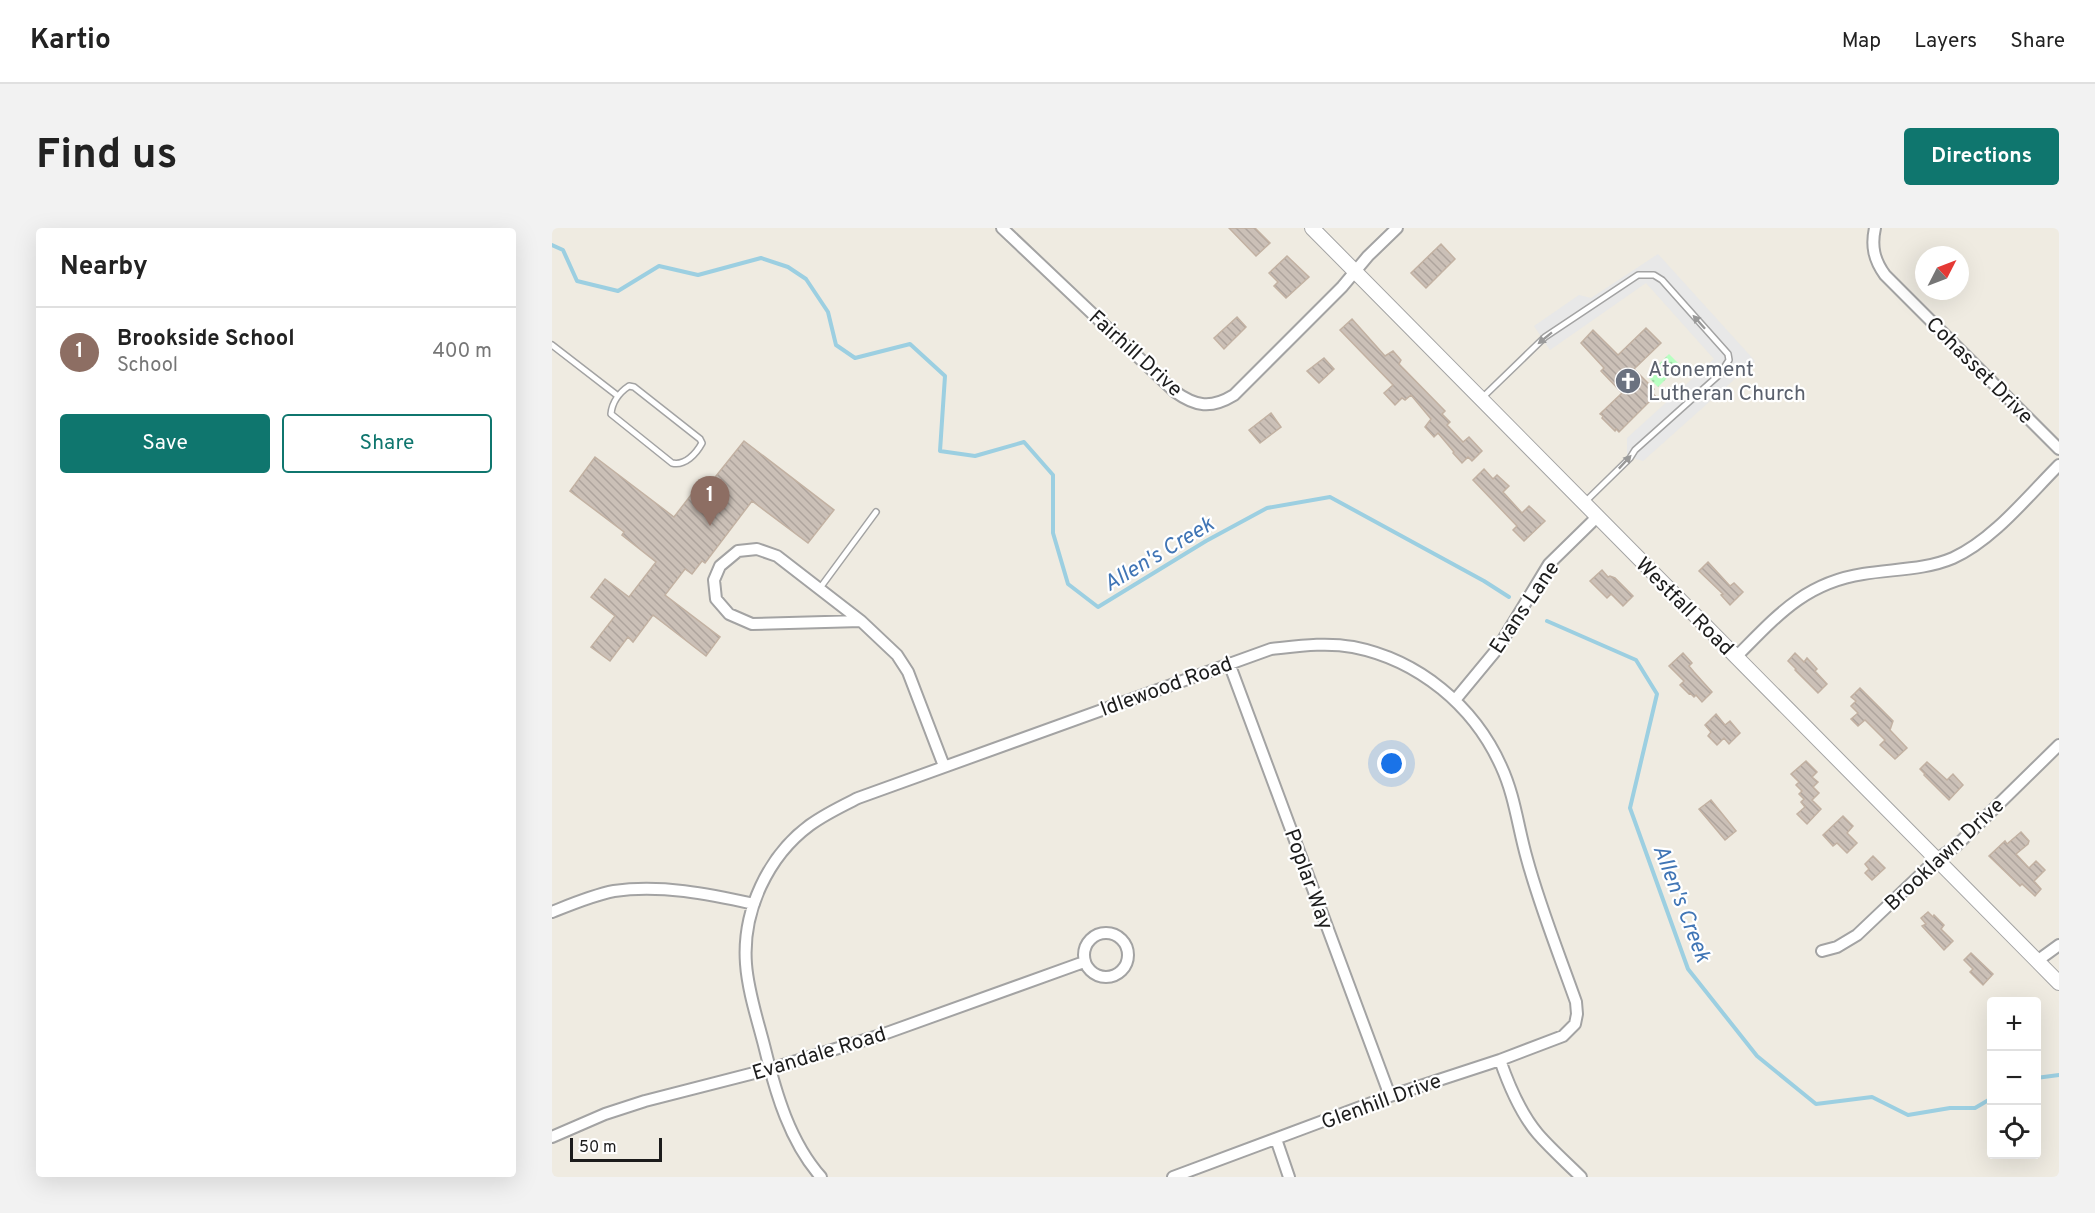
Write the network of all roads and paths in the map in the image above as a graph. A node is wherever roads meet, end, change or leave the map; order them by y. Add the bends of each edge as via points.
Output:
1 (1002, 228) edge
2 (1312, 228) edge
3 (1397, 228) edge
4 (1875, 228) edge
5 (1355, 272) junction
6 (552, 345) edge
7 (618, 396) junction
8 (1480, 399) junction
9 (2059, 449) edge
10 (2059, 465) edge
11 (1584, 503) junction
12 (876, 512) dead end
13 (1597, 517) junction
14 (820, 588) junction
15 (861, 621) junction
16 (1736, 657) junction
17 (1229, 663) junction
18 (1455, 700) junction
19 (2059, 745) edge
20 (944, 766) junction
21 (1936, 860) junction
22 (754, 904) junction
23 (552, 912) edge
24 (2059, 945) edge
25 (1822, 951) dead end
26 (2037, 961) junction
27 (1084, 962) junction
28 (2059, 983) edge
29 (1577, 1014) joint
30 (1500, 1060) junction
31 (770, 1069) junction
32 (1390, 1096) junction
33 (552, 1137) edge
34 (1276, 1139) junction
35 (821, 1177) edge
36 (1173, 1177) edge
37 (1289, 1177) edge
38 (1581, 1177) edge

1 - 5 street, Fairhill Drive via 1174,391 1210,405 1234,394
2 - 5 street, Westfall Road
3 - 5 street, Fairhill Drive
4 - 9 street, Cohasset Drive via 1875,257 1885,274
5 - 8 street, Westfall Road
6 - 7 lane
7 - 7 lane via 612,407 614,418 672,463 685,462 699,449 702,443 695,434 634,387 629,386
8 - 11 street, Westfall Road
11 -> 8 lane via 1635,450 1720,374 1729,360 1728,354 1662,280 1654,274 1638,275 1545,337
10 - 16 street via 1992,531 1964,551 1934,564 1862,574 1804,594
11 - 13 street, Westfall Road
12 - 14 lane
13 - 16 street, Westfall Road
13 - 18 street, Evans Lane via 1549,564 1498,648
14 - 15 street
14 - 15 street via 777,556 757,549 738,551 720,566 714,580 716,598 722,606 729,614 752,624
15 - 20 street via 897,655 908,672
16 - 21 street, Westfall Road
17 - 18 street, Idlewood Road via 1271,649 1309,644 1352,647 1419,672
17 - 20 street, Idlewood Road
17 - 32 street, Poplar Way
18 - 29 street, Idlewood Road via 1481,730 1501,766
19 - 21 street, Brooklawn Drive via 1956,846
20 - 22 street, Idlewood Road via 825,814 796,836 776,859
21 - 25 street, Brooklawn Drive via 1857,935
21 - 26 street, Westfall Road
22 - 23 street via 676,890 629,890 598,895
22 - 31 street, Idlewood Road via 747,942 747,972
24 - 26 street
26 - 28 street, Westfall Road
27 - 27 street via 1093,974 1108,978 1126,966 1128,951 1120,938 1100,934 1088,941
27 - 31 street, Evandale Road via 881,1035
29 - 30 street, Glenhill Drive via 1572,1028 1563,1036
30 - 32 street, Glenhill Drive
30 - 38 street via 1512,1092 1538,1134
31 - 33 street, Evandale Road via 635,1104
31 - 35 street via 793,1134
32 - 34 street, Glenhill Drive
34 - 36 street, Glenhill Drive
34 - 37 street

